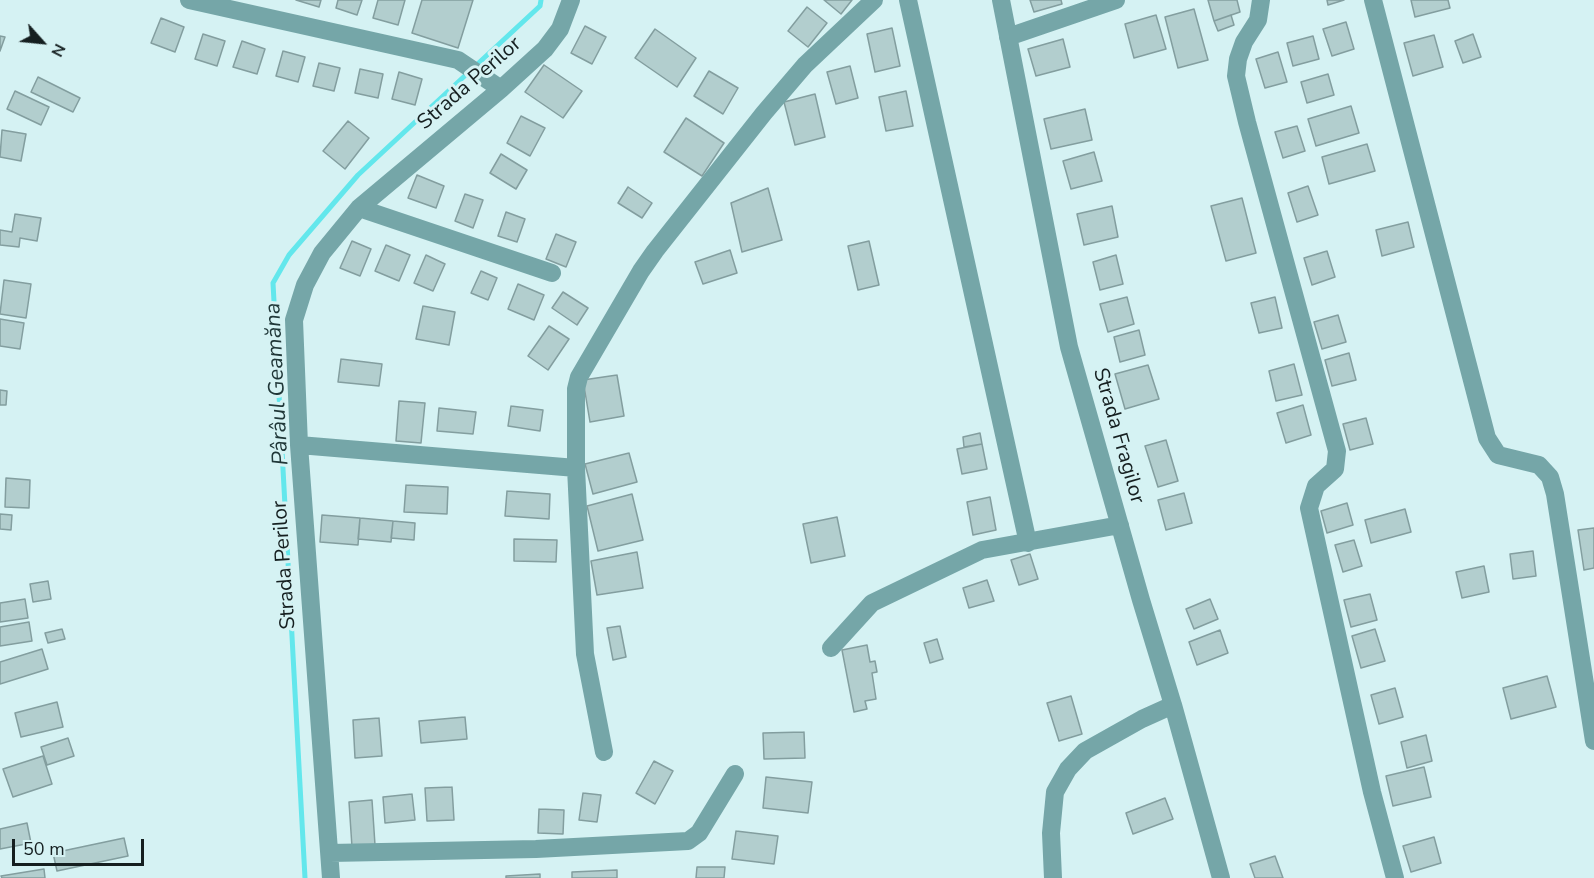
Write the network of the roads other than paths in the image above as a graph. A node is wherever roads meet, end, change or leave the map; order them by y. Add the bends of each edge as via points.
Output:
1 (189, 0) edge
2 (571, 0) edge
3 (874, 0) edge
4 (908, 0) edge
5 (1001, 0) edge
6 (1116, 0) edge
7 (1261, 0) edge
8 (1373, 0) edge
9 (1008, 37) junction
10 (501, 89) junction
11 (359, 208) junction
12 (552, 273) dead end
13 (299, 445) junction
14 (576, 468) junction
15 (1120, 525) junction
16 (1028, 543) junction
17 (831, 648) dead end
18 (1173, 705) junction
19 (1594, 741) edge
20 (604, 752) dead end
21 (735, 774) dead end
22 (330, 853) junction
23 (331, 878) edge
24 (1053, 878) edge
25 (1221, 878) edge
26 (1395, 878) edge

1 - 10 street via 458,60
2 - 10 street, Strada Perilor via 560,29 545,49
3 - 14 street via 778,97 641,270 579,377
4 - 16 street
5 - 9 street, Strada Fragilor
6 - 9 street
7 - 26 street via 1258,20 1238,59 1236,76 1337,451 1335,470 1317,486 1309,508
8 - 19 street via 1487,438 1498,455 1539,465 1550,477
9 - 15 street, Strada Fragilor via 1069,347
10 - 11 street, Strada Perilor
11 - 12 street
11 - 13 street, Strada Perilor via 322,253 305,285 294,320
13 - 14 street
13 - 22 street, Strada Perilor
14 - 20 street via 585,654
15 - 16 street
15 - 18 street, Strada Fragilor
16 - 17 street via 982,550 872,603
18 - 24 street via 1084,751 1068,769 1055,792 1051,833
18 - 25 street, Strada Fragilor
21 - 22 street via 699,833 688,841
22 - 23 street, Strada Perilor

